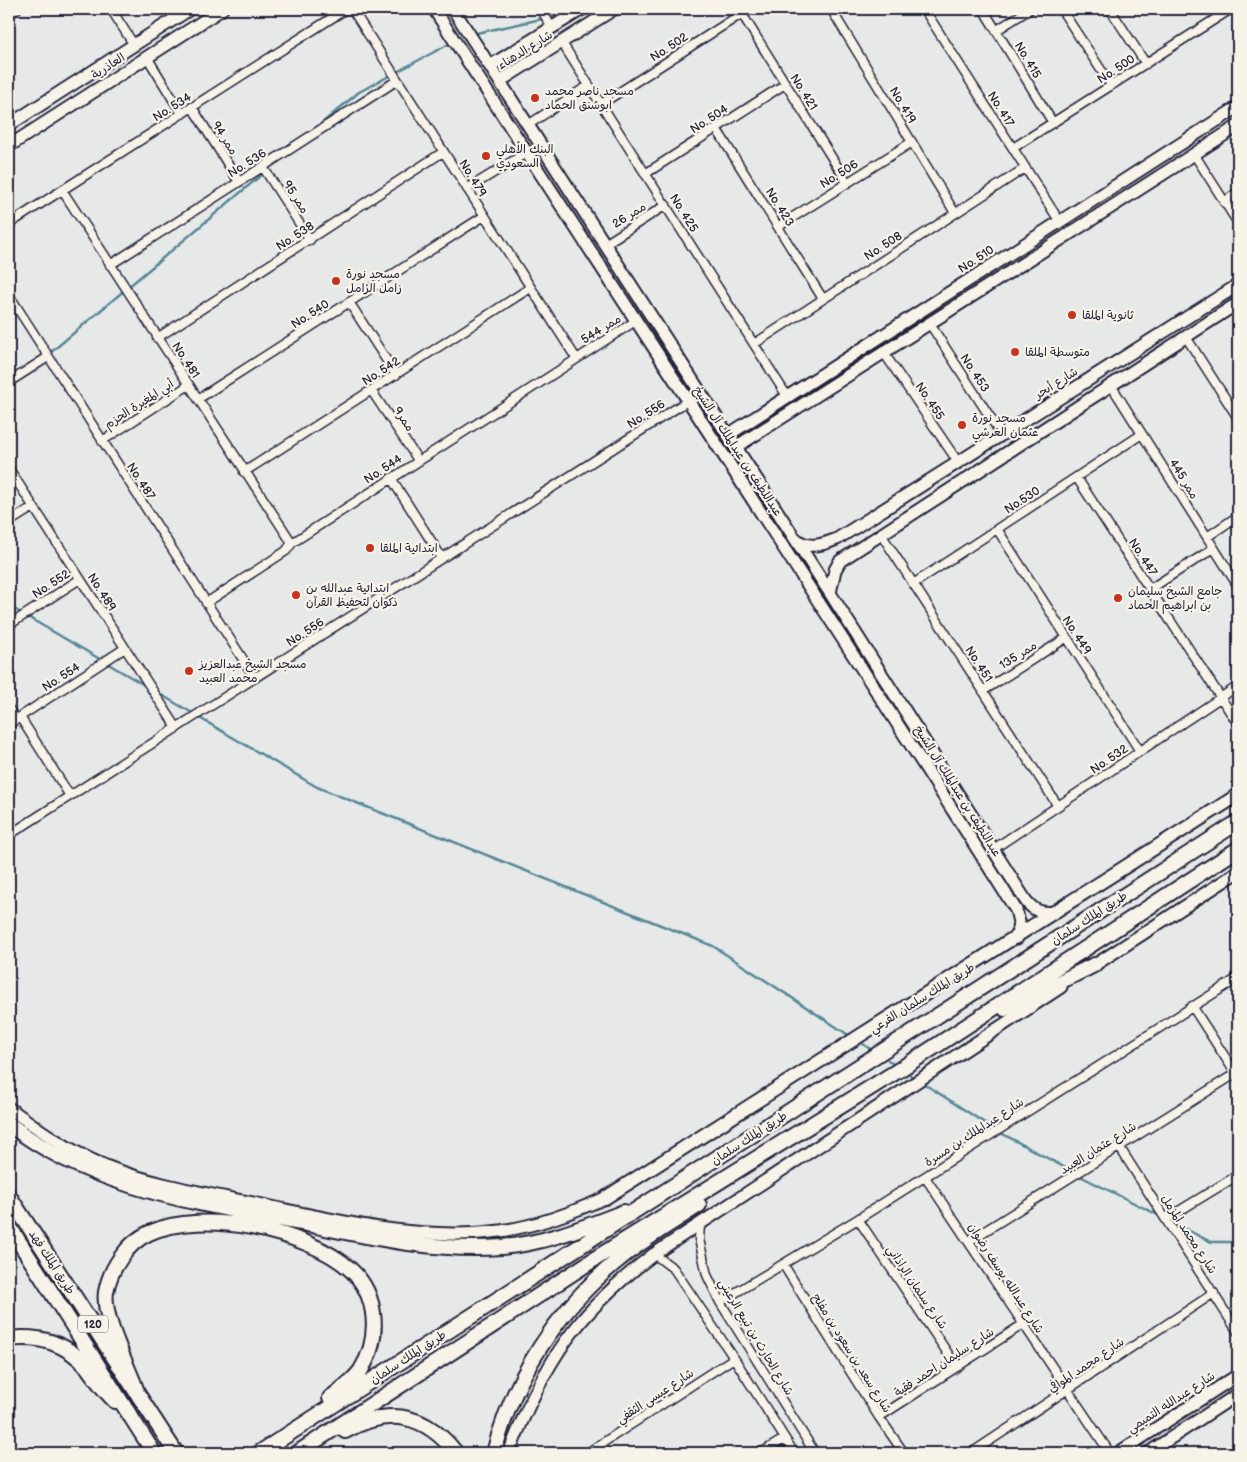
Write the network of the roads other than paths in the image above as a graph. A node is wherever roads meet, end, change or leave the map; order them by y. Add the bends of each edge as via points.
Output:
1 (17, 9) edge
2 (111, 9) edge
3 (190, 9) edge
4 (222, 9) edge
5 (346, 9) edge
6 (352, 9) edge
7 (434, 9) edge
8 (453, 9) edge
9 (541, 9) edge
10 (582, 9) edge
11 (614, 9) edge
12 (750, 9) edge
13 (831, 9) edge
14 (924, 9) edge
15 (983, 9) edge
16 (1030, 9) edge
17 (1061, 9) edge
18 (1110, 9) edge
19 (1231, 9) edge
20 (9, 14) edge
21 (742, 14) junction
22 (552, 28) junction
23 (466, 29) junction
24 (997, 30) junction
25 (452, 38) junction
26 (562, 42) junction
27 (134, 45) junction
28 (147, 57) junction
29 (502, 58) junction
30 (1146, 64) junction
31 (490, 66) junction
32 (514, 73) junction
33 (396, 81) junction
34 (500, 81) junction
35 (785, 84) junction
36 (1112, 85) junction
37 (589, 86) junction
38 (601, 104) junction
39 (192, 107) junction
40 (1238, 107) edge
41 (182, 114) junction
42 (1053, 123) junction
43 (9, 125) edge
44 (528, 125) junction
45 (1238, 126) edge
46 (716, 128) junction
47 (912, 142) junction
48 (9, 146) edge
49 (1013, 148) junction
50 (444, 152) junction
51 (526, 153) junction
52 (1194, 154) junction
53 (263, 167) junction
54 (1025, 168) junction
55 (645, 174) junction
56 (238, 182) junction
57 (847, 182) junction
58 (467, 189) junction
59 (62, 190) junction
60 (570, 191) junction
61 (1238, 192) edge
62 (556, 200) junction
63 (1224, 202) junction
64 (666, 206) junction
65 (955, 213) junction
66 (484, 216) junction
67 (1060, 222) junction
68 (1238, 223) edge
69 (9, 224) edge
70 (779, 226) junction
71 (1069, 234) junction
72 (310, 240) junction
73 (605, 244) junction
74 (110, 265) junction
75 (1238, 284) edge
76 (530, 288) junction
77 (9, 295) edge
78 (823, 299) junction
79 (349, 302) junction
80 (1238, 303) edge
81 (637, 320) junction
82 (930, 324) junction
83 (1186, 337) junction
84 (158, 338) junction
85 (754, 344) junction
86 (884, 353) junction
87 (48, 357) junction
88 (576, 358) junction
89 (396, 375) junction
90 (9, 382) edge
91 (189, 385) junction
92 (1111, 385) junction
93 (371, 390) junction
94 (787, 396) junction
95 (198, 399) junction
96 (690, 400) junction
97 (1238, 418) edge
98 (739, 427) junction
99 (728, 434) junction
100 (1001, 434) junction
101 (1142, 434) junction
102 (748, 440) junction
103 (102, 441) junction
104 (736, 447) junction
105 (418, 460) junction
106 (958, 462) junction
107 (9, 469) edge
108 (244, 472) junction
109 (391, 478) junction
110 (1077, 478) junction
111 (33, 506) junction
112 (1238, 516) edge
113 (9, 522) edge
114 (787, 528) junction
115 (998, 529) junction
116 (881, 534) junction
117 (1207, 537) junction
118 (837, 539) junction
119 (292, 543) junction
120 (1214, 548) junction
121 (851, 554) junction
122 (442, 558) junction
123 (80, 579) junction
124 (913, 584) junction
125 (1238, 586) edge
126 (1150, 589) junction
127 (830, 593) junction
128 (206, 603) junction
129 (9, 625) edge
130 (1066, 638) junction
131 (125, 648) junction
132 (255, 678) junction
133 (1238, 686) edge
134 (983, 691) junction
135 (1221, 698) junction
136 (9, 709) edge
137 (15, 720) edge
138 (1238, 724) edge
139 (177, 728) junction
140 (1140, 751) junction
141 (1238, 795) edge
142 (70, 796) junction
143 (1058, 806) junction
144 (1238, 822) edge
145 (9, 835) edge
146 (1238, 849) edge
147 (992, 850) junction
148 (1238, 872) edge
149 (1026, 901) junction
150 (1016, 910) junction
151 (1057, 912) junction
152 (1017, 938) junction
153 (1094, 965) junction
154 (1238, 978) edge
155 (1192, 1006) junction
156 (946, 1038) junction
157 (898, 1070) junction
158 (1237, 1073) edge
159 (9, 1108) edge
160 (9, 1124) edge
161 (1120, 1148) junction
162 (1238, 1175) edge
163 (925, 1177) junction
164 (9, 1196) edge
165 (605, 1198) joint
166 (655, 1199) junction
167 (858, 1219) junction
168 (1166, 1219) junction
169 (700, 1225) junction
170 (9, 1226) edge
171 (969, 1241) junction
172 (654, 1254) junction
173 (783, 1264) junction
174 (1214, 1293) junction
175 (720, 1302) junction
176 (1022, 1325) junction
177 (1238, 1332) edge
178 (9, 1339) edge
179 (734, 1358) junction
180 (956, 1367) junction
181 (1238, 1375) edge
182 (136, 1389) junction
183 (1069, 1390) junction
184 (1238, 1394) edge
185 (131, 1416) junction
186 (879, 1418) junction
187 (303, 1425) junction
188 (784, 1438) junction
189 (154, 1453) edge
190 (176, 1453) edge
191 (259, 1453) edge
192 (297, 1453) edge
193 (305, 1453) edge
194 (456, 1453) edge
195 (494, 1453) edge
196 (509, 1453) edge
197 (587, 1453) edge
198 (761, 1453) edge
199 (794, 1453) edge
200 (815, 1453) edge
201 (904, 1453) edge
202 (971, 1453) edge
203 (1110, 1453) edge
204 (1118, 1453) edge
205 (1148, 1453) edge

1 - 20 street
2 - 27 street
3 - 27 street, العاذرية
4 - 28 street, العاذرية
5 - 39 street, No. 534
6 - 33 street, No. 479
7 - 25 street, عبداللطيف بن عبدالملك آل الشيخ
8 - 23 street, عبداللطيف بن عبدالملك آل الشيخ
9 - 22 street
10 - 22 street, شارع الدهناء
11 - 26 street, شارع الدهناء
12 - 21 street, No. 502
13 - 47 street, No. 419
14 - 49 street, No. 417
15 - 24 street, No. 415
16 - 24 street
17 - 36 street
18 - 30 street
19 - 30 street, No. 500
21 - 35 street, No. 421
21 - 38 street, No. 502
22 - 29 street, شارع الدهناء
23 - 25 street
23 - 31 street, عبداللطيف بن عبدالملك آل الشيخ
24 - 42 street, No. 415
25 - 51 street, عبداللطيف بن عبدالملك آل الشيخ
26 - 32 street, شارع الدهناء
26 - 37 street, No. 425
27 - 43 street, العاذرية
28 - 41 street
28 - 48 street, العاذرية
29 - 31 street, شارع الدهناء
29 - 32 street via 500,72
30 - 36 street, No. 500
31 - 34 street, عبداللطيف بن عبدالملك آل الشيخ
32 - 34 street, شارع الدهناء
33 - 50 street, No. 479
33 - 53 street, No. 536
34 - 44 street, عبداللطيف بن عبدالملك آل الشيخ
35 - 46 street, No. 504
35 - 57 street, No. 421
36 - 42 street, No. 500
37 - 38 street, No. 425
37 - 44 street
38 - 55 street, No. 425
39 - 41 street, No. 534
39 - 56 street, ممر 94
40 - 67 street, No. 510
41 - 59 street, No. 534
42 - 49 street, No. 500
44 - 60 street, عبداللطيف بن عبدالملك آل الشيخ
45 - 52 street
46 - 55 street, No. 504
46 - 70 street, No. 423
47 - 57 street, No. 506
47 - 65 street, No. 419
49 - 54 street, No. 417
50 - 58 street, No. 479
50 - 72 street, No. 538
51 - 58 street
51 - 62 street, عبداللطيف بن عبدالملك آل الشيخ
52 - 63 street
52 - 71 street
53 - 56 street, No. 536
53 - 72 street, ممر 95
54 - 65 street, No. 508
54 - 67 street, No. 417
55 - 64 street, No. 425
56 - 74 street, No. 536
57 - 70 street, No. 506
58 - 66 street, No. 479
59 - 69 street, No. 534
59 - 74 street, No. 481
60 - 62 street
60 - 73 street, عبداللطيف بن عبدالملك آل الشيخ
61 - 63 street
62 - 81 street, عبداللطيف بن عبدالملك آل الشيخ
63 - 68 street
64 - 73 street, ممر 26
64 - 85 street, No. 425
65 - 78 street, No. 508
66 - 76 street, No. 479
66 - 79 street, No. 540
67 - 71 street
67 - 94 street, No. 510
70 - 78 street, No. 423
71 - 82 street
72 - 84 street, No. 538
73 - 99 street, عبداللطيف بن عبدالملك آل الشيخ
74 - 84 street, No. 481
75 - 100 street, شارع أبحر
76 - 88 street, No. 479
76 - 89 street, No. 542
77 - 87 street, No. 487
78 - 85 street, No. 508
79 - 89 street
79 - 95 street, No. 540
80 - 83 street
81 - 88 street, ممر 544
81 - 96 street, عبداللطيف بن عبدالملك آل الشيخ
82 - 86 street
82 - 100 street, No. 453
83 - 92 street
83 - 97 street
84 - 91 street, No. 481
85 - 94 street, No. 425
86 - 102 street
86 - 106 street, No. 455
87 - 90 street
87 - 103 street, No. 487
88 - 105 street, No. 544
89 - 93 street, No. 542
91 - 95 street, No. 481
91 - 103 street, أبي المغيرة الحزم
92 - 101 street, ممر 445
92 - 116 street
93 - 105 street, ممر9
93 - 108 street, No. 542
94 - 98 street, No. 510
95 - 108 street, No. 481
96 - 122 street, No. 556
96 - 150 street, عبداللطيف بن عبدالملك آل الشيخ
98 - 99 street, No. 510
98 - 102 street via 737,439
99 - 104 street, عبداللطيف بن عبدالملك آل الشيخ
100 - 106 street, شارع أبحر
101 - 110 street, No.530
101 - 117 street, ممر 445
102 - 104 street
103 - 128 street, No. 487
104 - 114 street, عبداللطيف بن عبدالملك آل الشيخ
105 - 109 street, No. 544
106 - 118 street, شارع أبحر
107 - 111 street, No. 489
108 - 119 street, No. 481
109 - 119 street, No. 544
109 - 122 street
110 - 115 street, No.530
110 - 126 street, No. 447
111 - 113 street
111 - 123 street, No. 489
112 - 117 street
114 - 118 street, شارع أبحر via 801,543 818,546
114 - 127 street, عبداللطيف بن عبدالملك آل الشيخ
115 - 124 street, No.530
115 - 130 street, No. 449
116 - 121 street
116 - 124 street, No. 451
117 - 120 street, ممر 445
118 - 121 street via 833,544 837,554
119 - 128 street, No. 544 via 286,551
120 - 125 street, ممر 445
120 - 126 street
121 - 127 street via 840,561 835,570
122 - 132 street, No. 556
123 - 129 street, No. 552
123 - 131 street, No. 489
124 - 134 street, No. 451
126 - 135 street, No. 447
127 - 147 street, عبداللطيف بن عبدالملك آل الشيخ
128 - 132 street, No. 487
130 - 134 street, ممر 135
130 - 140 street, No. 449
131 - 137 street, No. 554
131 - 139 street, No. 489
132 - 139 street, No. 556
133 - 135 street, No. 532
134 - 143 street, No. 451
135 - 138 street, No. 447
135 - 140 street, No. 532
136 - 137 street
137 - 142 street
139 - 142 street, No. 556
140 - 143 street, No. 532
141 - 151 main road, طريق الملك سلمان الفرعي
142 - 145 street, No. 556
143 - 147 street, No. 532
144 - 166 highway, طريق الملك سلمان
146 - 156 highway, طريق الملك سلمان
147 - 149 street, عبداللطيف بن عبدالملك آل الشيخ
148 - 153 street
149 - 150 street via 1021,909
149 - 151 street via 1038,912
150 - 152 street via 1019,922
151 - 152 main road, طريق الملك سلمان الفرعي
152 - 165 main road, طريق الملك سلمان الفرعي
153 - 156 highway
153 - 169 street
154 - 155 street, شارع عبدالملك بن مسرة
155 - 158 street
155 - 163 street, شارع عبدالملك بن مسرة
156 - 157 highway, طريق الملك سلمان
157 - 192 highway, طريق الملك سلمان via 602,1255
157 - 195 highway via 618,1260 588,1286 551,1330 520,1381 506,1412
158 - 161 street, شارع عثمان العبيد
159 - 165 street via 66,1146 103,1165 136,1176 248,1202 411,1233 444,1235 501,1231 553,1219
160 - 166 highway via 24,1136 69,1160 122,1183 214,1206 421,1245 462,1248 545,1239
161 - 168 street, شارع محمد المزمل
161 - 171 street, شارع عثمان العبيد
162 - 168 street
163 - 167 street, شارع عبدالملك بن مسرة
163 - 171 street, شارع عبدالله يوسف رضوان
164 - 182 highway, طريق الملك فهد / 120
166 - 187 highway, طريق الملك سلمان
167 - 173 street, شارع عبدالملك بن مسرة
167 - 180 street, شارع سلمان الراذاني
168 - 174 street, شارع محمد المزمل
169 - 172 street
169 - 175 street, شارع الحارث بن تبيع الرعيني via 699,1238 707,1275
170 - 185 highway, طريق الملك فهد / 120
171 - 176 street, شارع عبدالله يوسف رضوان
172 - 179 street via 674,1269
172 - 196 street via 626,1276 572,1330 528,1404
173 - 175 street, شارع عبدالملك بن مسرة
173 - 186 street, شارع سعد بن سعود بن مفلح
174 - 177 street, شارع محمد المزمل
174 - 183 street, شارع محمد الموافي
175 - 200 street, شارع الحارث بن تبيع الرعيني
176 - 180 street, شارع سليمان احمد فقية
176 - 183 street, شارع عبدالله يوسف رضوان
178 - 185 highway via 38,1338 69,1350 88,1368 104,1392
179 - 188 street
179 - 197 street, شارع عيسى الثقفي
180 - 186 street, شارع سليمان احمد فقية
181 - 204 street, شارع عبدالله التميمي
182 - 187 highway via 107,1318 106,1294 112,1273 126,1251 149,1233 178,1225 216,1223 256,1228 318,1249 351,1270 368,1292 374,1311 370,1352 360,1372
182 - 190 highway, طريق الملك فهد / 120
183 - 202 street, شارع محمد الموافي
183 - 203 street, شارع عبدالله يوسف رضوان
184 - 205 street
185 - 189 highway, طريق الملك فهد / 120
186 - 201 street, شارع سعد بن سعود بن مفلح
187 - 191 highway, طريق الملك سلمان
188 - 198 street
188 - 199 street
193 - 194 highway via 357,1424 383,1417 414,1418 431,1427

